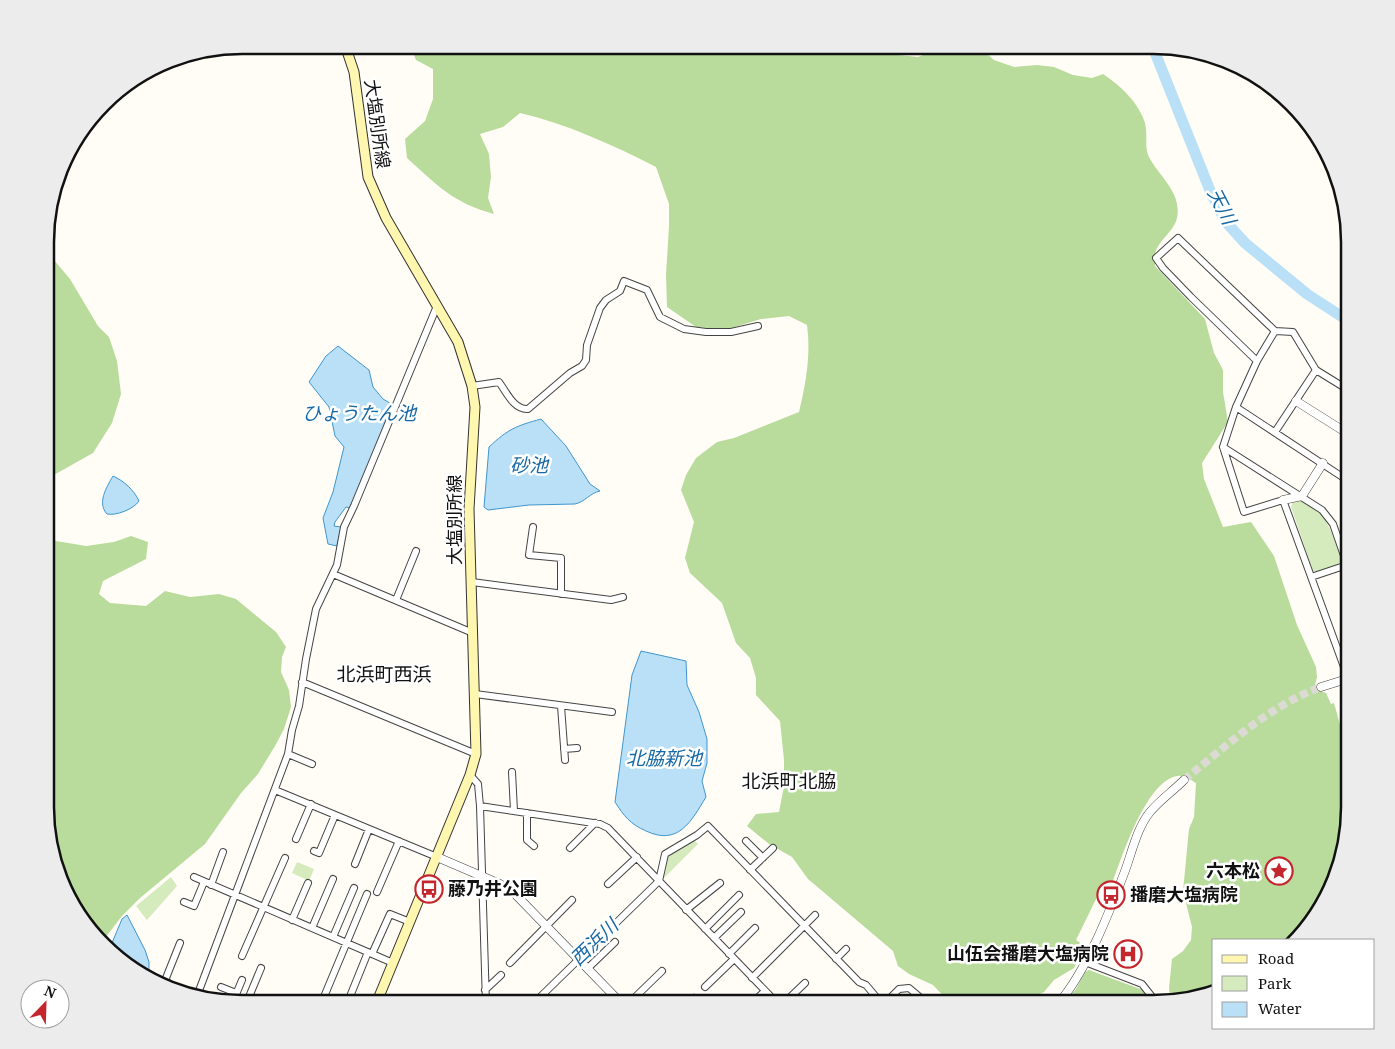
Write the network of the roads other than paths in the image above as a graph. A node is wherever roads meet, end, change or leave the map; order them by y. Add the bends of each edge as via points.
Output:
1 (348, 54) edge
2 (437, 306) junction
3 (758, 326) dead end
4 (1275, 331) junction
5 (1256, 361) junction
6 (1316, 370) junction
7 (1341, 385) edge
8 (472, 386) junction
9 (1296, 401) junction
10 (1236, 407) junction
11 (1341, 429) edge
12 (1276, 432) junction
13 (1223, 447) junction
14 (1323, 463) junction
15 (1341, 476) edge
16 (1302, 496) junction
17 (1283, 500) junction
18 (533, 527) dead end
19 (1341, 547) edge
20 (416, 551) dead end
21 (1341, 567) edge
22 (332, 574) junction
23 (1311, 577) junction
24 (472, 582) junction
25 (561, 594) junction
26 (623, 597) dead end
27 (396, 600) junction
28 (473, 633) junction
29 (1341, 657) edge
30 (1341, 680) edge
31 (302, 682) junction
32 (1321, 686) tunnel mouth
33 (475, 694) junction
34 (562, 706) junction
35 (612, 712) dead end
36 (562, 747) junction
37 (577, 748) dead end
38 (288, 754) junction
39 (476, 754) junction
40 (565, 760) dead end
41 (312, 764) dead end
42 (512, 772) dead end
43 (470, 776) junction
44 (1184, 780) tunnel mouth
45 (275, 790) junction
46 (311, 804) junction
47 (480, 806) junction
48 (514, 811) junction
49 (526, 813) junction
50 (335, 815) junction
51 (595, 823) junction
52 (369, 829) junction
53 (296, 839) dead end
54 (399, 841) junction
55 (746, 841) dead end
56 (534, 846) dead end
57 (570, 848) dead end
58 (773, 848) dead end
59 (314, 851) dead end
60 (224, 852) dead end
61 (437, 857) junction
62 (636, 857) junction
63 (285, 858) dead end
64 (763, 858) junction
65 (355, 864) dead end
66 (750, 870) junction
67 (481, 876) junction
68 (194, 878) dead end
69 (334, 879) dead end
70 (659, 881) junction
71 (204, 882) junction
72 (308, 883) dead end
73 (720, 883) dead end
74 (608, 884) dead end
75 (211, 885) junction
76 (354, 888) dead end
77 (377, 892) dead end
78 (367, 894) dead end
79 (235, 895) junction
80 (739, 895) dead end
81 (572, 900) dead end
82 (184, 902) dead end
83 (263, 908) junction
84 (686, 910) junction
85 (741, 912) dead end
86 (815, 914) dead end
87 (292, 920) junction
88 (410, 922) junction
89 (546, 925) junction
90 (804, 926) junction
91 (312, 928) junction
92 (755, 928) dead end
93 (705, 929) junction
94 (333, 937) junction
95 (714, 938) junction
96 (615, 942) dead end
97 (180, 943) dead end
98 (347, 943) junction
99 (846, 949) dead end
100 (370, 954) junction
101 (242, 956) dead end
102 (732, 956) junction
103 (836, 959) junction
104 (579, 960) junction
105 (1084, 962) junction
106 (393, 963) junction
107 (510, 963) dead end
108 (261, 968) dead end
109 (588, 968) junction
110 (662, 971) dead end
111 (501, 976) dead end
112 (752, 978) junction
113 (166, 979) edge
114 (242, 980) dead end
115 (805, 983) dead end
116 (221, 986) dead end
117 (705, 987) dead end
118 (485, 990) junction
119 (199, 991) edge
120 (765, 991) junction
121 (236, 993) joint
122 (351, 994) dead end
123 (250, 995) edge
124 (325, 995) edge
125 (380, 995) edge
126 (485, 995) edge
127 (542, 995) edge
128 (614, 995) edge
129 (637, 995) edge
130 (761, 995) edge
131 (769, 995) edge
132 (792, 995) edge
133 (875, 995) edge
134 (893, 995) edge
135 (917, 995) edge
136 (1065, 995) edge
137 (1151, 995) edge

1 - 2 main road, 大塩別所線 via 354,72 368,177 386,218
2 - 8 main road, 大塩別所線 via 458,342
2 - 22 street via 344,527
3 - 8 street via 731,332 684,329 660,317 647,290 624,281 620,291 600,308 582,366 528,409 516,406 499,382
4 - 5 street
4 - 5 street via 1178,238 1156,258
4 - 6 street via 1293,332
5 - 10 street
6 - 7 street
6 - 9 street
8 - 24 main road, 大塩別所線 via 475,407 469,509
9 - 11 street
9 - 12 street
10 - 12 street
10 - 13 street
12 - 14 street
13 - 16 street
13 - 17 street via 1244,512
14 - 15 street
14 - 16 street
16 - 17 street
16 - 19 street via 1322,510 1332,524
17 - 23 street
18 - 25 street via 529,555 561,558
20 - 27 street
21 - 23 street
22 - 27 street
22 - 31 street via 316,609
23 - 29 street
24 - 25 street
24 - 28 main road, 大塩別所線
25 - 26 street via 611,600
27 - 28 street
28 - 33 main road, 大塩別所線
30 - 32 street
31 - 38 street
31 - 39 street
33 - 34 street
33 - 39 main road, 大塩別所線
34 - 35 street
34 - 36 street
36 - 37 street
36 - 40 street
38 - 41 street
38 - 45 street
39 - 43 main road, 大塩別所線
42 - 48 street
43 - 47 street via 478,784
43 - 61 main road, 大塩別所線
44 - 105 street via 1150,812 1143,824 1116,895
45 - 46 street
45 - 79 street
46 - 50 street
46 - 53 street
47 - 48 street
47 - 67 street
48 - 49 street
49 - 51 street
49 - 56 street via 527,840
50 - 52 street
50 - 59 street via 319,853
51 - 57 street
51 - 62 street via 608,828
52 - 54 street
52 - 65 street
54 - 61 street
54 - 77 street
55 - 64 street
58 - 64 street
60 - 75 street
61 - 67 street
61 - 88 main road, 大塩別所線
62 - 70 street
62 - 74 street
63 - 83 street
64 - 66 street
66 - 70 street via 708,826 665,854
66 - 90 street
67 - 89 street via 515,894
67 - 118 street
68 - 71 street
69 - 91 street
70 - 84 street
70 - 104 street
71 - 75 street
71 - 82 street via 194,906
72 - 87 street
73 - 84 street
75 - 79 street
76 - 94 street
78 - 98 street
79 - 83 street
79 - 119 street
80 - 93 street
81 - 89 street
83 - 87 street
83 - 101 street
84 - 93 street
85 - 95 street
86 - 90 street
87 - 91 street
88 - 100 street via 390,914
88 - 106 main road, 大塩別所線
89 - 104 street
89 - 107 street
90 - 103 street
90 - 112 street
91 - 94 street
92 - 102 street
93 - 95 street
94 - 98 street
95 - 102 street
96 - 109 street
97 - 113 street
98 - 100 street
98 - 124 street
99 - 103 street
100 - 106 street
100 - 122 street
102 - 112 street
102 - 117 street
103 - 133 street
104 - 109 street
104 - 127 street
105 - 136 street
105 - 137 street via 1142,984
106 - 125 main road, 大塩別所線
108 - 123 street
109 - 128 street
110 - 129 street
111 - 118 street
112 - 120 street
114 - 121 street
115 - 132 street
116 - 121 street
118 - 126 street
120 - 130 street
120 - 131 street
134 - 135 street via 899,989 909,988

